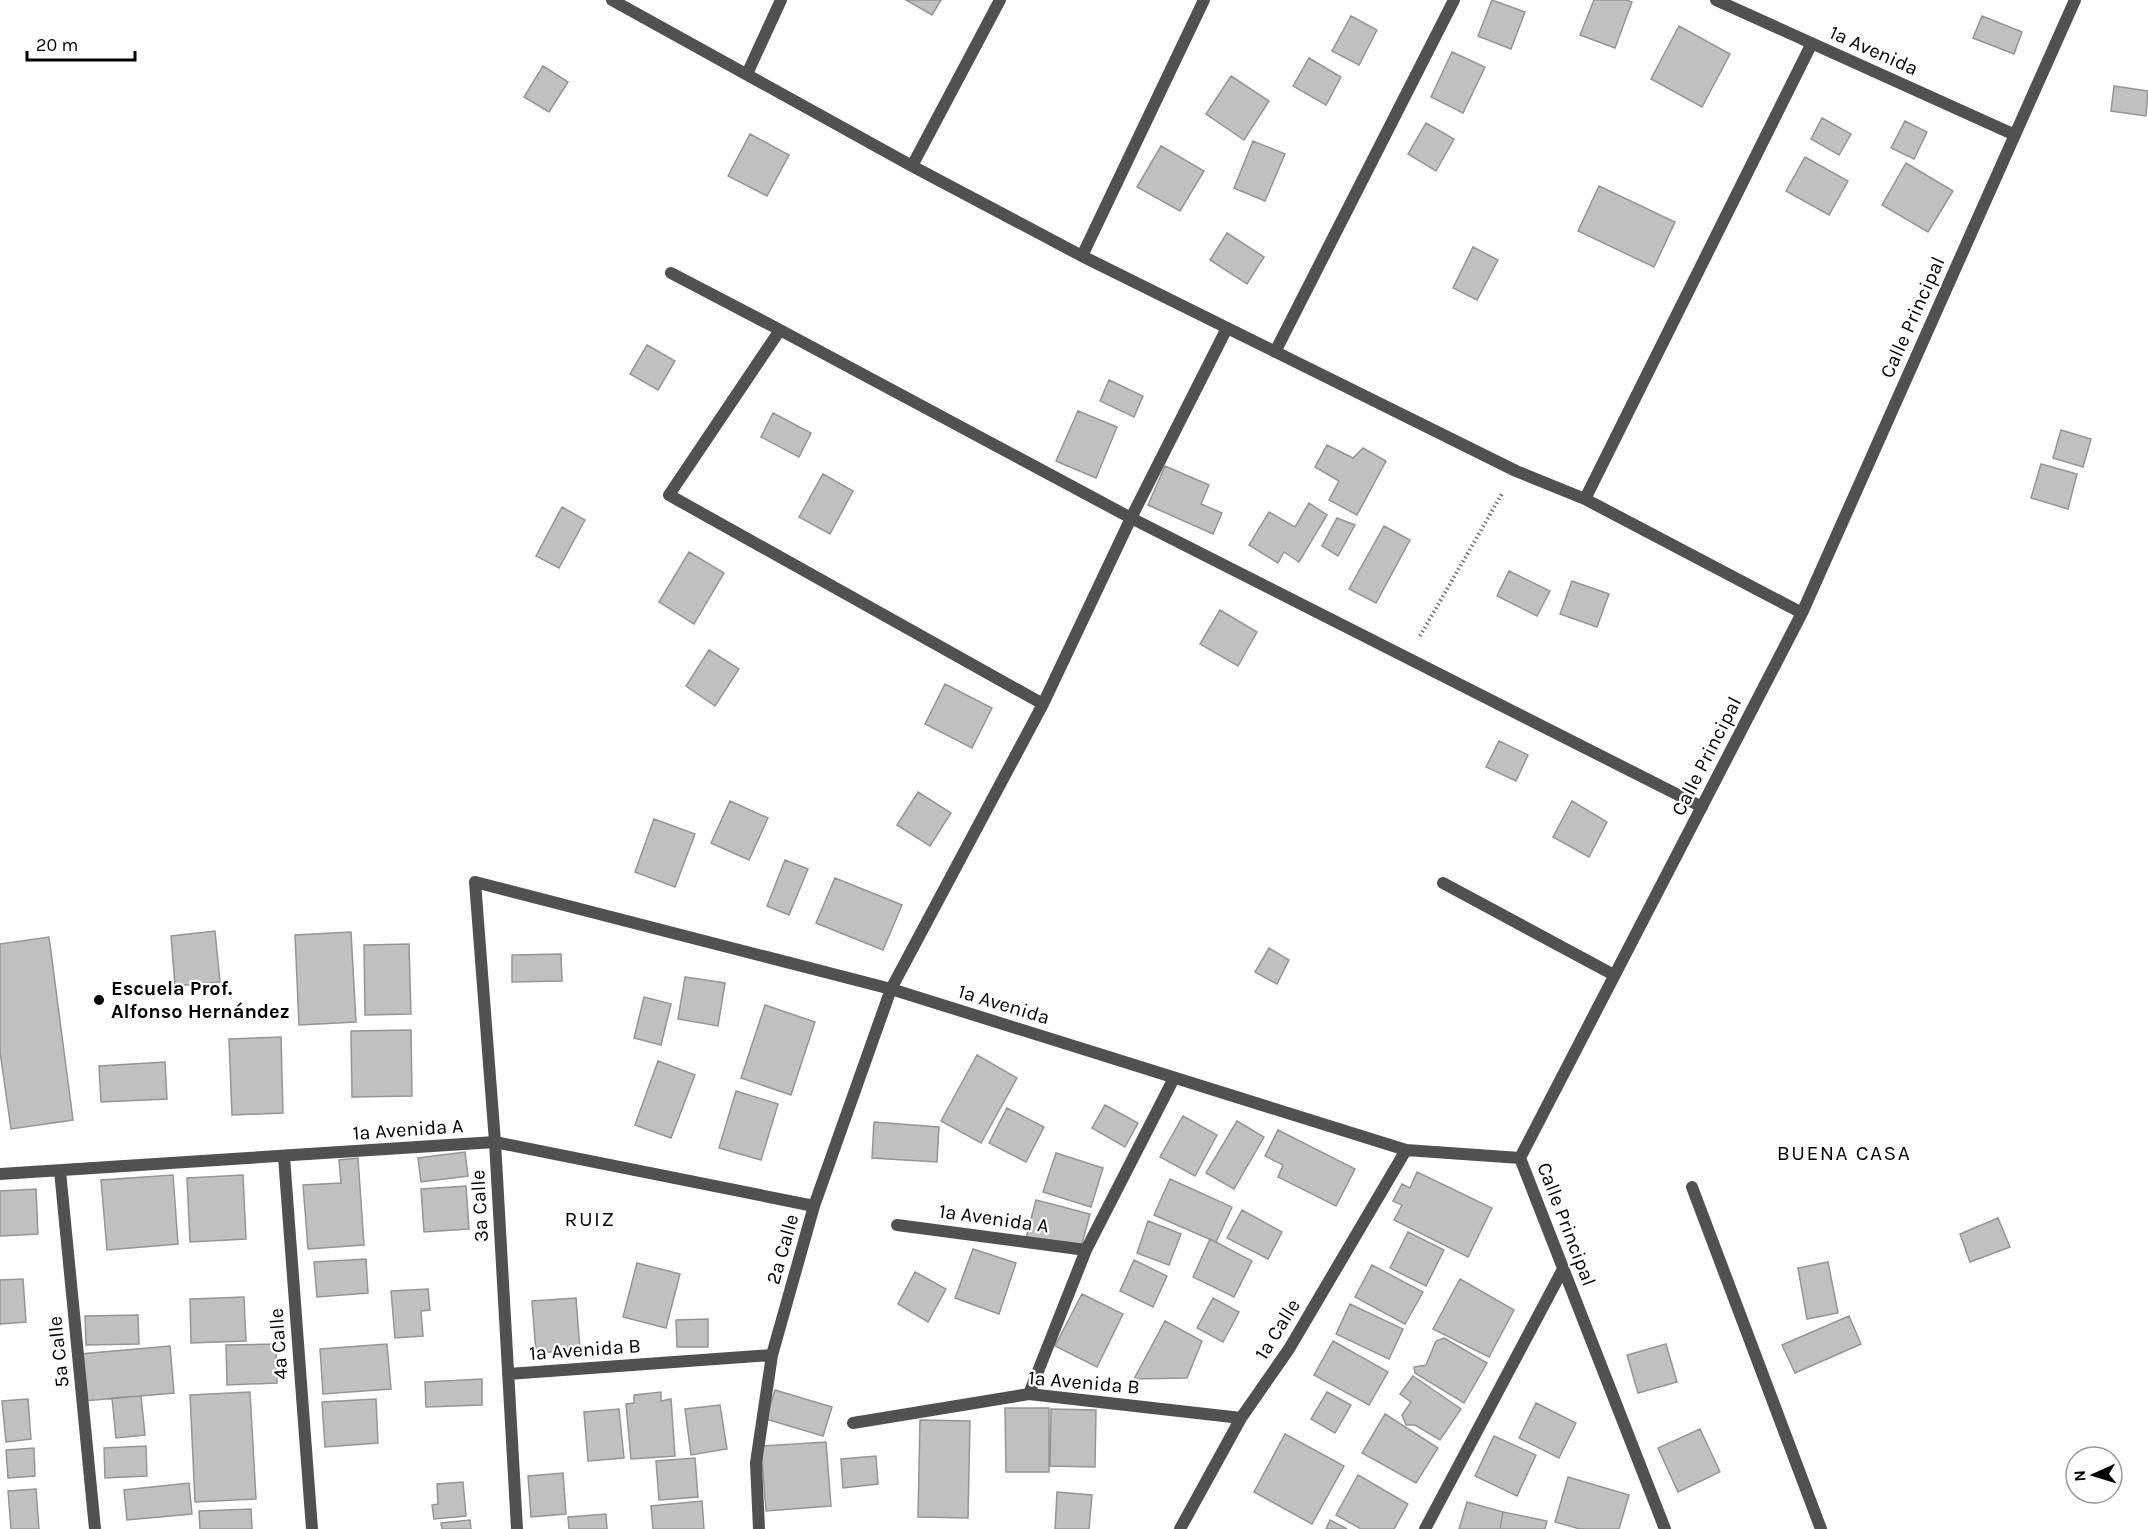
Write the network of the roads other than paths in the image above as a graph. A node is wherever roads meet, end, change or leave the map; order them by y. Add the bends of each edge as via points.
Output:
1 (612, 0) edge
2 (781, 0) edge
3 (1000, 0) edge
4 (1204, 0) edge
5 (1454, 0) edge
6 (1716, 0) edge
7 (2075, 0) edge
8 (1812, 43) junction
9 (747, 74) junction
10 (2015, 135) junction
11 (912, 166) junction
12 (1082, 256) junction
13 (671, 273) dead end
14 (1227, 328) junction
15 (780, 330) junction
16 (1275, 352) junction
17 (1585, 499) junction
18 (1131, 518) junction
19 (1802, 613) junction
20 (1043, 704) junction
21 (1702, 807) junction
22 (475, 882) joint
23 (1443, 883) dead end
24 (1614, 975) junction
25 (891, 989) junction
26 (1174, 1078) junction
27 (495, 1142) junction
28 (1406, 1150) junction
29 (284, 1157) junction
30 (1520, 1158) junction
31 (60, 1170) junction
32 (0, 1174) edge
33 (1692, 1187) dead end
34 (814, 1206) junction
35 (897, 1225) dead end
36 (1086, 1250) junction
37 (1563, 1269) junction
38 (772, 1354) junction
39 (508, 1374) junction
40 (1029, 1394) junction
41 (1241, 1418) junction
42 (853, 1423) dead end
43 (95, 1529) edge
44 (312, 1529) edge
45 (517, 1529) edge
46 (759, 1529) edge
47 (1180, 1529) edge
48 (1425, 1529) edge
49 (1665, 1529) edge
50 (1821, 1529) edge

1 - 9 street
2 - 9 street
3 - 11 street
4 - 12 street
5 - 16 street
6 - 8 street, 1a Avenida
7 - 10 street, Calle Principal
8 - 10 street, 1a Avenida
8 - 17 street
9 - 11 street
10 - 19 street, Calle Principal
11 - 12 street
12 - 14 street
13 - 15 street
14 - 16 street
14 - 18 street, 2a Calle
15 - 18 street
15 - 20 street via 669,495
16 - 17 street via 1516,471
17 - 19 street
18 - 20 street, 2a Calle
18 - 21 street
19 - 21 street, Calle Principal
20 - 25 street, 2a Calle
21 - 24 street, Calle Principal
22 - 25 street, 1a Avenida
22 - 27 street, 3a Calle
23 - 24 street
24 - 30 street, Calle Principal
25 - 26 street, 1a Avenida
25 - 34 street, 2a Calle
26 - 28 street, 1a Avenida
26 - 36 street
27 - 29 street, 1a Avenida A
27 - 34 street, 1a Avenida A
27 - 39 street, 3a Calle
28 - 30 street, 1a Avenida
28 - 41 street, 1a Calle via 1289,1349
29 - 31 street, 1a Avenida A
29 - 44 street, 4a Calle
30 - 37 street, Calle Principal
31 - 32 street, 1a Avenida A
31 - 43 street, 5a Calle
33 - 50 street
34 - 38 street, 2a Calle
35 - 36 street, 1a Avenida A
36 - 40 street
37 - 48 street
37 - 49 street, Calle Principal
38 - 39 street, 1a Avenida B
38 - 46 street, 2a Calle via 756,1463
39 - 45 street, 3a Calle
40 - 41 street, 1a Avenida B
40 - 42 street, 1a Avenida B
41 - 47 street, 1a Calle

